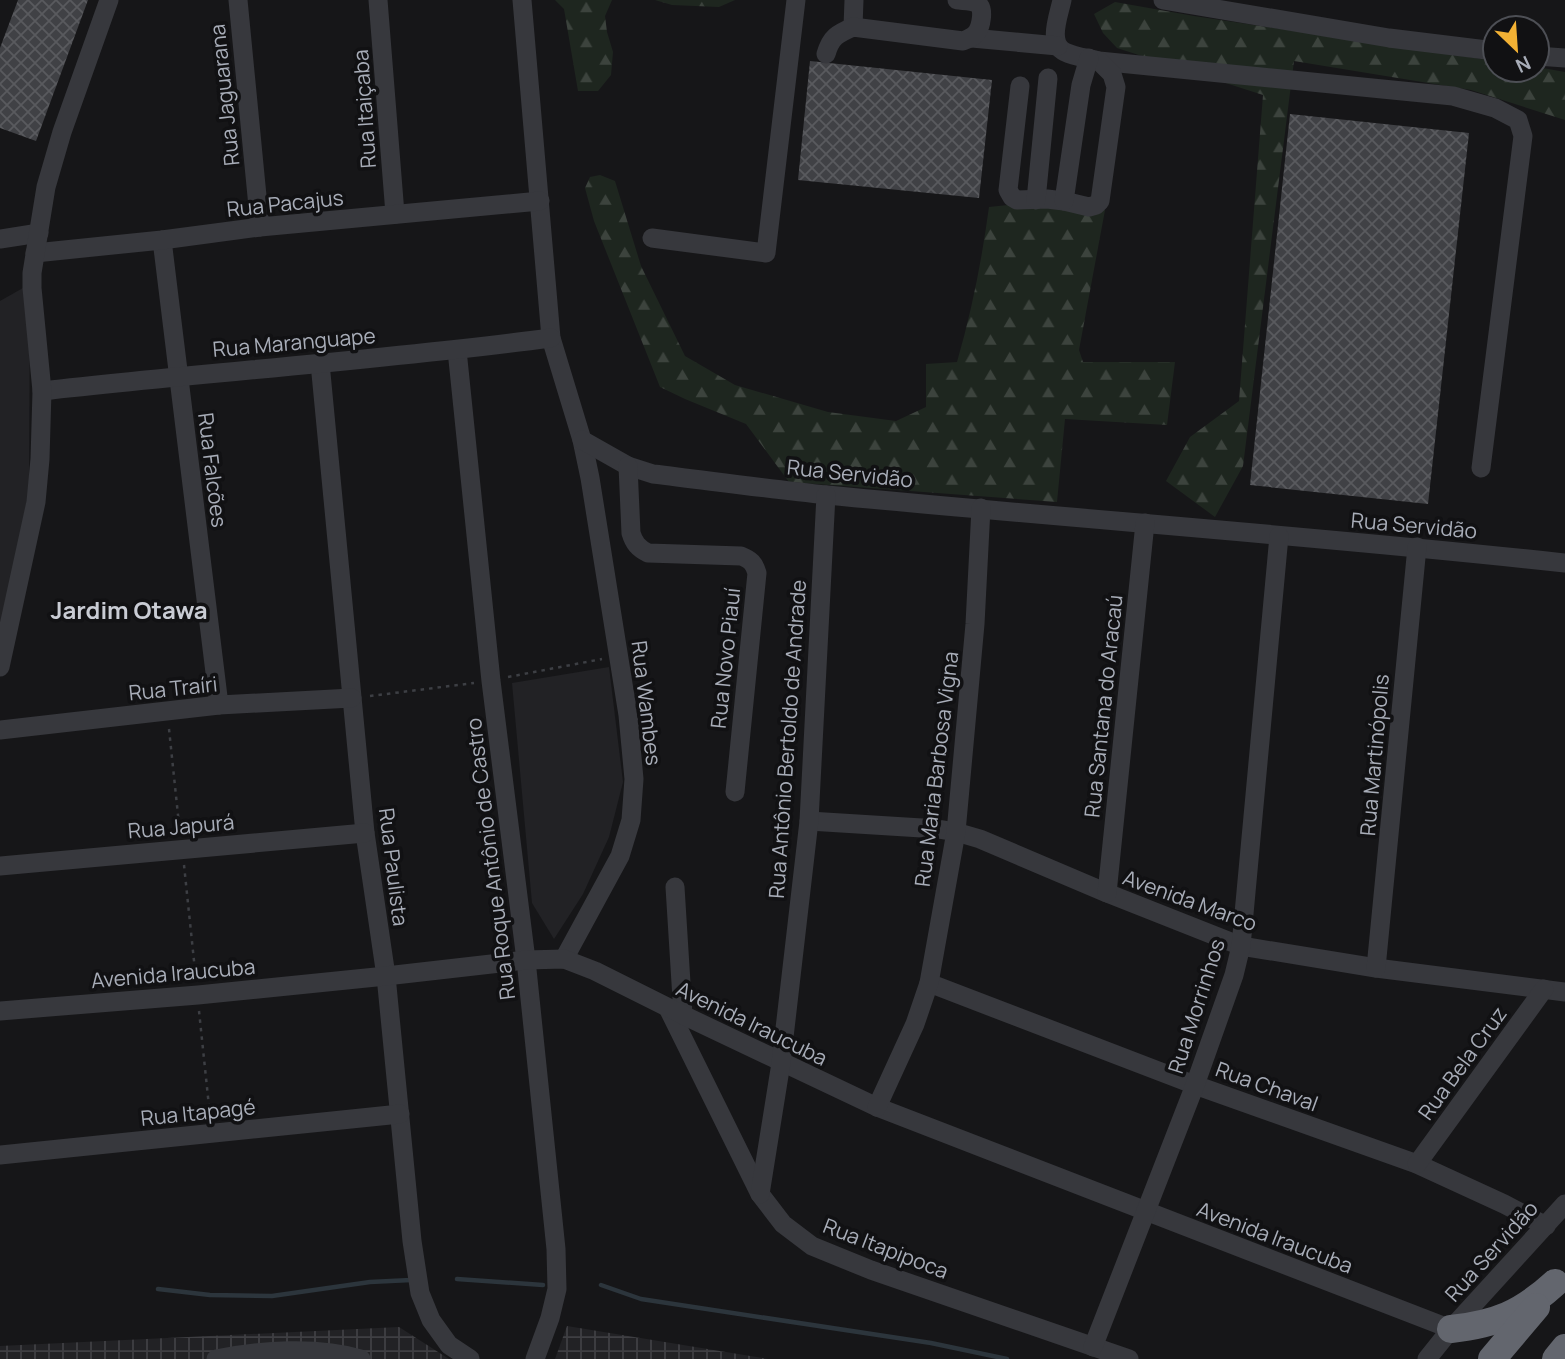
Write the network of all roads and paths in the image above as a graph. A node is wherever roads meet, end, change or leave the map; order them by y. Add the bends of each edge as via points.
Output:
1 (109, 0) edge
2 (238, 0) edge
3 (378, 0) edge
4 (522, 0) edge
5 (796, 0) edge
6 (855, 0) edge
7 (957, 0) edge
8 (1062, 0) edge
9 (1163, 0) edge
10 (1245, 6) edge
11 (853, 27) junction
12 (972, 38) junction
13 (1058, 46) junction
14 (1481, 49) edge
15 (826, 54) dead end
16 (1094, 59) junction
17 (1048, 78) dead end
18 (1020, 86) dead end
19 (1036, 200) junction
20 (540, 201) junction
21 (1064, 201) junction
22 (395, 214) junction
23 (260, 227) junction
24 (39, 233) junction
25 (0, 239) edge
26 (652, 239) dead end
27 (162, 240) junction
28 (36, 253) junction
29 (551, 338) junction
30 (457, 350) junction
31 (320, 363) junction
32 (178, 375) junction
33 (42, 391) junction
34 (582, 440) junction
35 (628, 466) junction
36 (1481, 468) dead end
37 (826, 495) junction
38 (981, 509) junction
39 (1145, 523) junction
40 (1279, 536) junction
41 (1417, 547) junction
42 (1565, 563) edge
43 (0, 667) edge
44 (352, 698) junction
45 (219, 705) junction
46 (168, 712) junction
47 (0, 730) edge
48 (735, 792) dead end
49 (809, 821) junction
50 (956, 832) junction
51 (365, 833) junction
52 (182, 848) junction
53 (0, 866) edge
54 (675, 887) dead end
55 (1107, 893) junction
56 (1241, 946) junction
57 (564, 959) junction
58 (526, 960) junction
59 (1376, 968) junction
60 (386, 976) junction
61 (929, 983) junction
62 (1544, 989) junction
63 (1565, 992) edge
64 (198, 995) junction
65 (0, 1011) edge
66 (675, 1012) junction
67 (780, 1063) junction
68 (1195, 1085) junction
69 (877, 1107) junction
70 (400, 1114) junction
71 (212, 1133) junction
72 (0, 1155) edge
73 (1417, 1164) junction
74 (760, 1194) junction
75 (1565, 1204) edge
76 (1145, 1211) junction
77 (1546, 1226) junction
78 (1560, 1278) edge
79 (1451, 1329) junction
80 (1093, 1348) junction
81 (1565, 1348) edge
82 (216, 1359) edge
83 (361, 1359) edge
84 (470, 1359) edge
85 (534, 1359) edge
86 (1129, 1359) edge
87 (1427, 1359) edge
88 (1492, 1359) edge
89 (1556, 1359) edge

1 - 24 street via 62,132
2 - 23 street, Rua Jaguarana
3 - 22 street, Rua Itaiçaba
4 - 20 street
5 - 26 street via 766,253
6 - 11 street
7 - 12 street via 981,7 978,31
8 - 13 street via 1055,37
9 - 10 street
10 - 14 street via 1389,38
11 - 12 street via 963,41
11 - 15 street via 838,34
12 - 13 street
13 - 16 street via 1064,52
16 - 21 street via 1081,85
16 - 21 street via 1112,74 1116,87 1100,201 1089,207
16 - 36 street via 1453,96 1518,120 1523,136
17 - 19 street
18 - 19 street via 1008,190 1017,200
19 - 21 street
20 - 22 street, Rua Pacajus
20 - 29 street
22 - 23 street, Rua Pacajus
23 - 27 street, Rua Pacajus
24 - 25 street
24 - 28 street
27 - 28 street, Rua Pacajus
27 - 32 street, Rua Falcões
28 - 33 street via 32,288
29 - 30 street, Rua Maranguape
29 - 34 street
30 - 31 street, Rua Maranguape
30 - 58 street, Rua Roque Antônio de Castro
31 - 32 street, Rua Maranguape
31 - 44 street, Rua Paulista
32 - 33 street, Rua Maranguape
32 - 45 street, Rua Falcões
33 - 43 street via 36,502
34 - 35 street, Rua Servidão
34 - 57 street, Rua Wambes via 628,715 634,779 631,820 620,856
35 - 37 street, Rua Servidão via 653,474
35 - 48 street, Rua Novo Piauí via 631,533 640,549 741,556 754,564 757,573
37 - 38 street, Rua Servidão
37 - 49 street, Rua Antônio Bertoldo de Andrade
38 - 39 street, Rua Servidão
38 - 50 street, Rua Maria Barbosa Vigna
39 - 40 street, Rua Servidão
39 - 55 street, Rua Santana do Aracaú
40 - 41 street, Rua Servidão
40 - 56 street, Rua Morrinhos
41 - 42 street, Rua Servidão
41 - 59 street, Rua Martinópolis
44 - 45 street, Rua Traíri
44 - 51 street, Rua Paulista
45 - 46 street, Rua Traíri
46 - 47 street, Rua Traíri
46 - 52 path
49 - 50 street, Avenida Marco
49 - 67 street, Rua Antônio Bertoldo de Andrade
50 - 55 street, Avenida Marco
50 - 61 street, Rua Maria Barbosa Vigna
51 - 52 street, Rua Japurá
51 - 60 street, Rua Paulista
52 - 53 street, Rua Japurá
52 - 64 path
54 - 66 street
55 - 56 street, Avenida Marco
56 - 59 street, Avenida Marco
56 - 68 street, Rua Morrinhos
57 - 58 street, Avenida Iraucuba
57 - 66 street, Avenida Iraucuba
58 - 60 street, Avenida Iraucuba
58 - 85 street, Rua Roque Antônio de Castro via 556,1249 556,1289
59 - 62 street, Avenida Marco
60 - 64 street, Avenida Iraucuba
60 - 70 street, Rua Paulista
61 - 68 street, Rua Chaval
61 - 69 street, Rua Maria Barbosa Vigna
62 - 63 street, Avenida Marco
62 - 73 street, Rua Bela Cruz
64 - 65 street, Avenida Iraucuba
64 - 71 path
66 - 67 street, Avenida Iraucuba
66 - 74 street, Rua Itapipoca
67 - 69 street, Avenida Iraucuba
67 - 74 street, Rua Antônio Bertoldo de Andrade
68 - 73 street, Rua Chaval
68 - 76 street, Rua Morrinhos
69 - 76 street, Avenida Iraucuba
70 - 71 street, Rua Itapagé
70 - 84 street, Rua Paulista via 420,1293 431,1320 449,1345
71 - 72 street, Rua Itapagé
73 - 77 street, Rua Chaval
74 - 80 street, Rua Itapipoca via 783,1224 812,1245
75 - 77 street, Rua Servidão
76 - 79 street, Avenida Iraucuba
76 - 80 street, Rua Morrinhos
77 - 79 street, Rua Servidão
78 - 79 highway via 1526,1307 1495,1322
78 - 88 highway
79 - 87 street, Rua Servidão
80 - 86 street, Rua Itapipoca
81 - 89 highway
82 - 83 street via 315,1350

